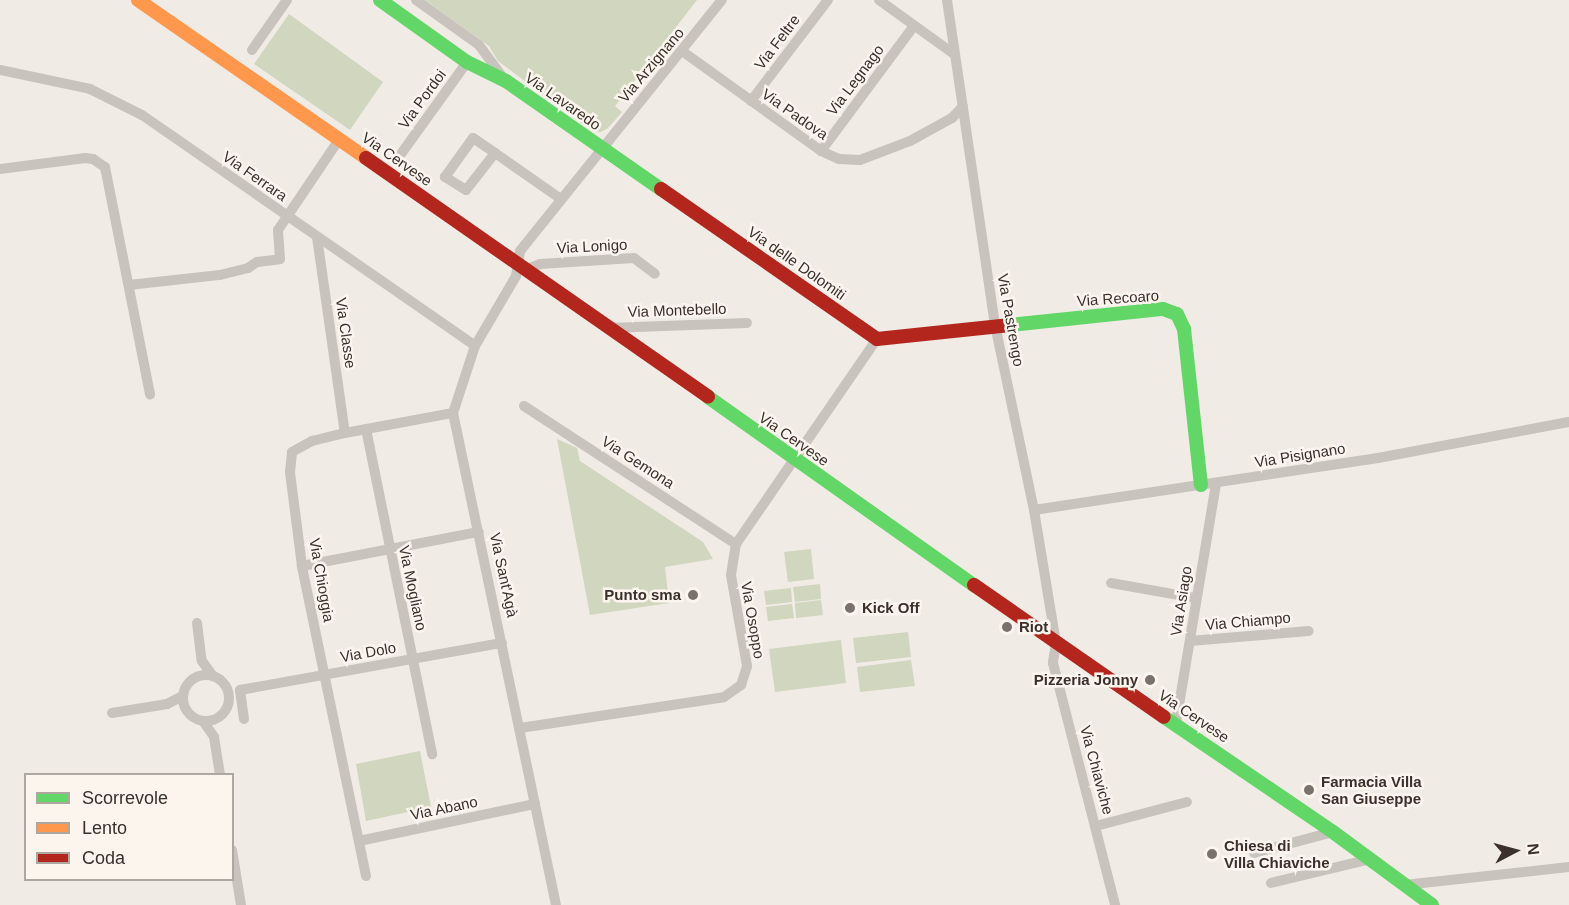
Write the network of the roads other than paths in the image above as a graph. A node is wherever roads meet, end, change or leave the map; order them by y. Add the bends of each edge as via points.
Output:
1 (138, 0) edge
2 (287, 0) edge
3 (380, 0) edge
4 (416, 0) edge
5 (722, 0) edge
6 (828, 0) edge
7 (879, 0) edge
8 (947, 0) edge
9 (914, 27) junction
10 (252, 50) dead end
11 (682, 51) junction
12 (954, 54) junction
13 (467, 62) junction
14 (0, 70) edge
15 (506, 81) junction
16 (751, 101) junction
17 (963, 106) junction
18 (340, 138) junction
19 (601, 147) junction
20 (821, 151) junction
21 (495, 153) junction
22 (401, 154) dead end
23 (0, 169) edge
24 (561, 199) junction
25 (286, 217) junction
26 (317, 237) junction
27 (522, 266) junction
28 (655, 274) dead end
29 (129, 285) junction
30 (747, 323) dead end
31 (995, 325) junction
32 (608, 327) junction
33 (877, 339) junction
34 (475, 346) junction
35 (150, 394) dead end
36 (524, 405) dead end
37 (453, 413) junction
38 (1569, 422) edge
39 (366, 429) junction
40 (345, 433) junction
41 (794, 459) junction
42 (1216, 483) junction
43 (1201, 485) junction
44 (1034, 510) junction
45 (479, 532) junction
46 (736, 544) junction
47 (389, 549) junction
48 (302, 566) junction
49 (1111, 583) dead end
50 (1195, 598) junction
51 (197, 623) dead end
52 (1309, 631) dead end
53 (1190, 640) junction
54 (502, 643) junction
55 (1056, 643) junction
56 (412, 659) junction
57 (202, 661) junction
58 (324, 675) junction
59 (213, 676) junction
60 (195, 678) junction
61 (234, 692) junction
62 (184, 702) junction
63 (112, 713) dead end
64 (222, 716) junction
65 (244, 719) dead end
66 (203, 721) junction
67 (1176, 723) junction
68 (520, 728) junction
69 (214, 737) junction
70 (432, 754) dead end
71 (220, 773) edge
72 (1187, 802) dead end
73 (535, 804) junction
74 (1096, 826) junction
75 (1334, 832) junction
76 (359, 841) junction
77 (1254, 853) dead end
78 (1371, 859) junction
79 (234, 861) edge
80 (1569, 867) edge
81 (366, 876) dead end
82 (1271, 883) dead end
83 (1404, 885) junction
84 (242, 905) edge
85 (556, 905) edge
86 (1115, 905) edge
87 (1432, 905) edge

1 - 18 main road, Via Cervese
2 - 10 street
3 - 13 main road, Via Lavaredo
4 - 15 street, Via Lavaredo via 479,45
5 - 11 street, Via Arzignano
6 - 16 street, Via Feltre
7 - 9 street
8 - 12 street, Via Pastrengo
9 - 12 street
9 - 20 street, Via Legnago
11 - 16 street, Via Padova
11 - 19 street, Via Arzignano
12 - 17 street, Via Pastrengo
13 - 15 main road, Via Lavaredo
13 - 22 street, Via Pordoi
14 - 25 street, Via Ferrara via 90,89 142,115
15 - 19 main road, Via Lavaredo
16 - 20 street, Via Padova
17 - 20 street, Via Padova via 952,118 910,141 860,160 839,159
17 - 31 street, Via Pastrengo
18 - 25 street
18 - 27 main road, Via Cervese
19 - 24 street, Via Arzignano
19 - 33 main road, Via delle Dolomiti
21 - 21 street via 473,138 445,177 466,190
21 - 24 street
23 - 29 street via 85,158 101,163 110,183
24 - 27 street, Via Arzignano via 520,251
25 - 26 street, Via Ferrara
25 - 29 street via 278,230 280,259 257,262 220,275
26 - 34 street, Via Ferrara
26 - 40 street, Via Classe
27 - 28 street, Via Lonigo via 634,258
27 - 32 main road, Via Cervese
27 - 34 street
29 - 35 street
30 - 32 street, Via Montebello
31 - 33 main road
31 - 43 main road, Via Recoaro via 1163,309 1177,314 1184,329
31 - 44 street, Via Pastrengo
32 - 41 main road, Via Cervese
33 - 41 street, Via Osoppo
34 - 37 street
36 - 46 street, Via Gemona
37 - 39 street, Via Chioggia
37 - 45 street, Via Sant'Agà
38 - 42 street, Via Pisignano
39 - 40 street, Via Chioggia
39 - 47 street, Via Mogliano
40 - 48 street, Via Chioggia via 312,441 292,453 290,472
41 - 46 street, Via Osoppo
41 - 55 main road, Via Cervese
42 - 43 street, Via Pisignano
42 - 50 street, Via Asiago
43 - 44 street, Via Pisignano
44 - 55 street, Via Pastrengo
45 - 47 street
45 - 54 street, Via Sant'Agà
46 - 68 street, Via Osoppo via 731,580 747,666 741,685 724,697
47 - 48 street
47 - 56 street, Via Mogliano
48 - 58 street, Via Chioggia
49 - 50 street
50 - 53 street, Via Asiago
51 - 57 street
52 - 53 street, Via Chiampo
53 - 67 street, Via Asiago
54 - 56 street, Via Dolo
54 - 68 street, Via Sant'Agà
55 - 67 main road, Via Cervese
55 - 74 street, Via Chiaviche via 1053,663
56 - 58 street, Via Dolo
56 - 70 street, Via Mogliano
57 - 59 street
57 - 60 street
58 - 61 street, Via Dolo
58 - 76 street, Via Chioggia
59 - 60 street
59 - 61 street
60 - 62 street via 189,683
61 - 64 street
61 - 65 street
62 - 63 street
62 - 66 street via 196,719
64 - 66 street
64 - 69 street
66 - 69 street
67 - 75 main road, Via Cervese
68 - 73 street, Via Sant'Agà
69 - 71 street
72 - 74 street
73 - 76 street, Via Abano
73 - 85 street, Via Sant'Agà
74 - 86 street, Via Chiaviche
75 - 77 street
75 - 78 main road, Via Cervese
76 - 81 street, Via Chioggia
78 - 82 street
78 - 83 main road, Via Cervese
79 - 84 street
80 - 83 street
83 - 87 main road, Via Cervese

